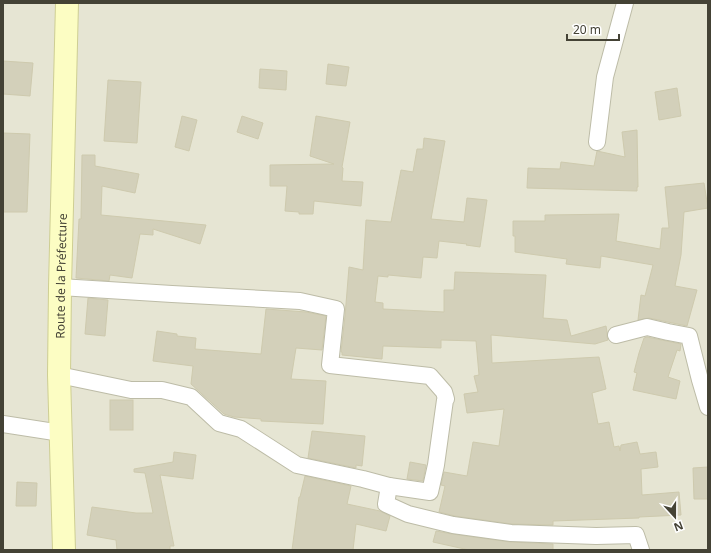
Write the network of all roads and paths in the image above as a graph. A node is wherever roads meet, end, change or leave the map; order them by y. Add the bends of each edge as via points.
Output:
1 (67, 3) edge
2 (625, 3) edge
3 (597, 142) dead end
4 (60, 287) junction
5 (616, 335) dead end
6 (59, 375) junction
7 (708, 407) edge
8 (3, 424) edge
9 (61, 433) junction
10 (389, 486) junction
11 (64, 550) edge
12 (641, 550) edge

1 - 4 street, Route de la Préfecture
2 - 3 street via 605,76
4 - 6 street, Route de la Préfecture
4 - 10 street via 300,301 336,309 330,365 430,376 445,394 430,492
5 - 7 street via 647,326 689,336
6 - 9 street, Route de la Préfecture
6 - 10 street via 131,390 162,390 191,397 219,423 240,429 297,465
8 - 9 street
9 - 11 street, Route de la Préfecture
10 - 12 street via 386,504 408,514 452,525 511,533 636,535

